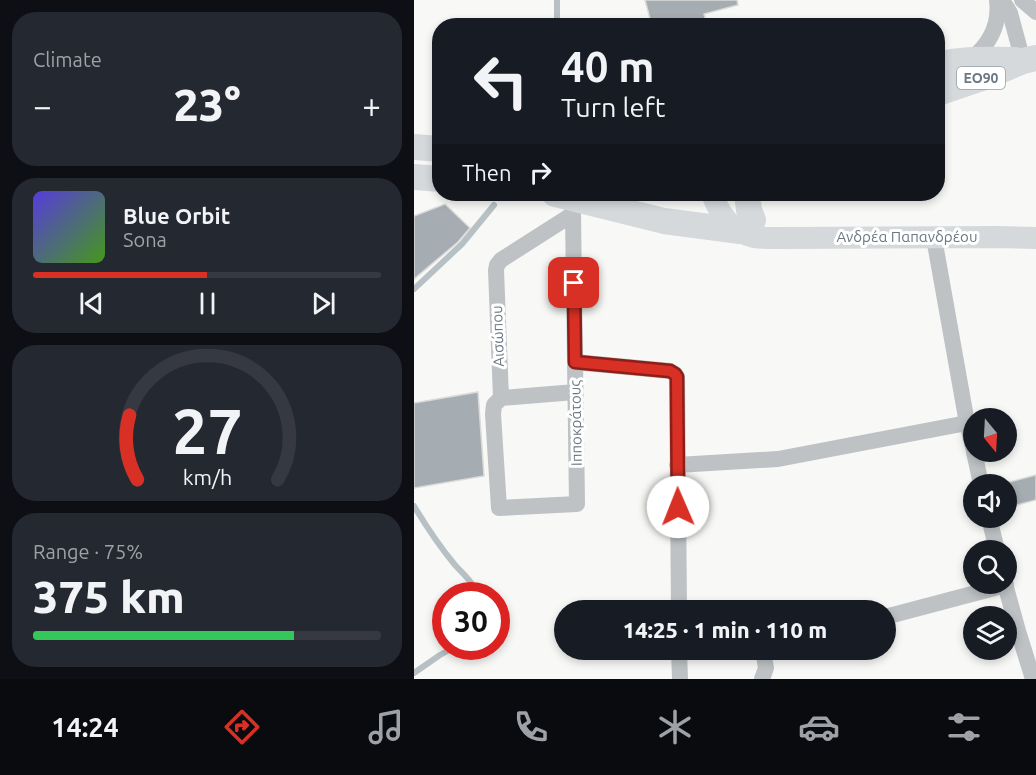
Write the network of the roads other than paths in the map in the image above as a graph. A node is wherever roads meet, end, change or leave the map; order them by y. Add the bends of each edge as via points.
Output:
1 (998, 0) edge
2 (1002, 0) edge
3 (1022, 0) edge
4 (1036, 12) edge
5 (971, 59) junction
6 (1029, 59) edge
7 (945, 63) edge
8 (945, 91) edge
9 (414, 147) edge
10 (432, 148) edge
11 (414, 177) edge
12 (432, 178) edge
13 (715, 201) edge
14 (739, 201) edge
15 (748, 201) edge
16 (567, 202) edge
17 (747, 226) junction
18 (934, 238) junction
19 (1036, 238) edge
20 (575, 362) junction
21 (576, 392) junction
22 (501, 398) junction
23 (964, 408) edge
24 (963, 424) edge
25 (677, 465) junction
26 (499, 496) joint
27 (969, 594) edge
28 (1010, 594) edge
29 (679, 600) edge
30 (896, 614) edge
31 (1028, 637) edge
32 (679, 660) edge
33 (765, 660) edge
34 (680, 679) edge
35 (762, 679) edge
36 (1033, 679) edge

1 - 5 street via 996,24 988,42
2 - 6 street
3 - 4 street
5 - 6 main road, ΕΟ90
5 - 7 main road, ΕΟ90
6 - 8 main road, ΕΟ90
9 - 10 main road
11 - 12 main road
13 - 17 main road via 727,221
14 - 17 main road
15 - 17 main road
16 - 17 main road via 663,221
16 - 20 street, Ιπποκράτους
16 - 22 street, Αισώπου via 497,265
17 - 18 main road, Ανδρέα Παπανδρέου via 753,236 778,238
18 - 19 main road, Ανδρέα Παπανδρέου
18 - 23 street
20 - 21 street, Ιπποκράτους
20 - 25 street via 675,374
21 - 22 street
21 - 26 street, Ιπποκράτους via 577,504 499,508
22 - 26 street, Αισώπου via 493,409
24 - 25 street via 778,459
25 - 29 street
27 - 30 street
28 - 31 street
31 - 36 street
32 - 34 street
33 - 35 street

